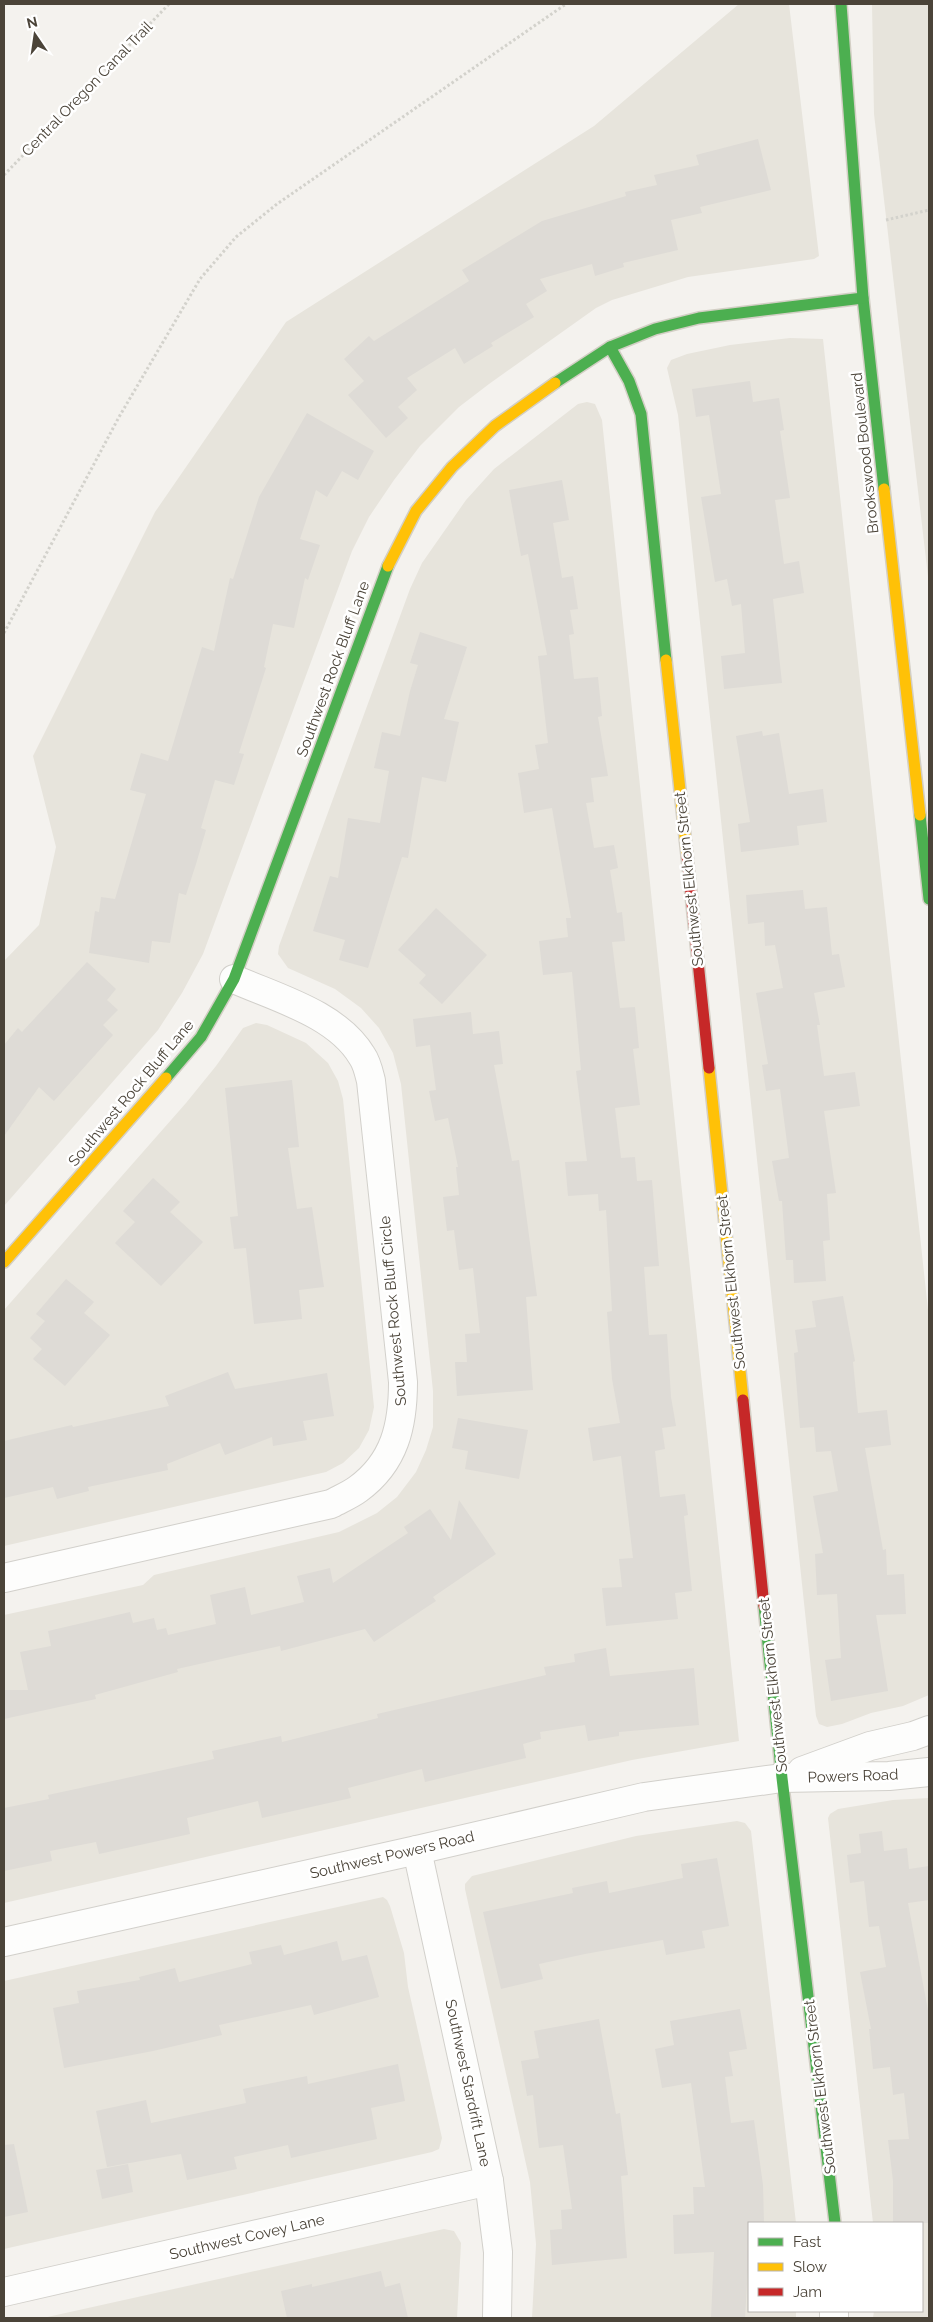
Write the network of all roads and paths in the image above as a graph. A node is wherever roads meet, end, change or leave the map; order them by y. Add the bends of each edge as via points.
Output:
1 (169, 4) edge
2 (566, 4) edge
3 (841, 4) edge
4 (4, 175) edge
5 (929, 210) edge
6 (857, 226) junction
7 (863, 298) junction
8 (610, 347) junction
9 (4, 633) edge
10 (929, 899) edge
11 (234, 978) junction
12 (4, 1262) edge
13 (4, 1578) edge
14 (929, 1730) edge
15 (929, 1772) edge
16 (782, 1778) junction
17 (417, 1850) junction
18 (4, 1942) edge
19 (489, 2182) junction
20 (834, 2222) edge
21 (4, 2292) edge
22 (497, 2318) edge

1 - 4 path, Central Oregon Canal Trail
2 - 9 path via 277,204 236,237 200,279 119,417
3 - 6 street, Brookswood Boulevard
5 - 6 path
6 - 7 street, Brookswood Boulevard
7 - 8 street, Southwest Rock Bluff Lane via 699,318 655,329
7 - 10 street, Brookswood Boulevard
8 - 11 street, Southwest Rock Bluff Lane via 495,426 452,467 416,511 382,579
8 - 16 street, Southwest Elkhorn Street via 630,381 641,414
11 - 12 street, Southwest Rock Bluff Lane via 201,1037
11 - 13 street, Southwest Rock Bluff Circle via 323,1018 345,1034 363,1057 371,1081 403,1382 403,1412 396,1440 382,1466 358,1490 331,1504
14 - 16 street, Powers Road via 870,1746
15 - 16 street, Powers Road
16 - 17 street, Southwest Powers Road via 644,1797
16 - 20 street, Southwest Elkhorn Street
17 - 18 street, Southwest Powers Road
17 - 19 street, Southwest Stardrift Lane
19 - 21 street, Southwest Covey Lane
19 - 22 street, Southwest Stardrift Lane via 498,2252

